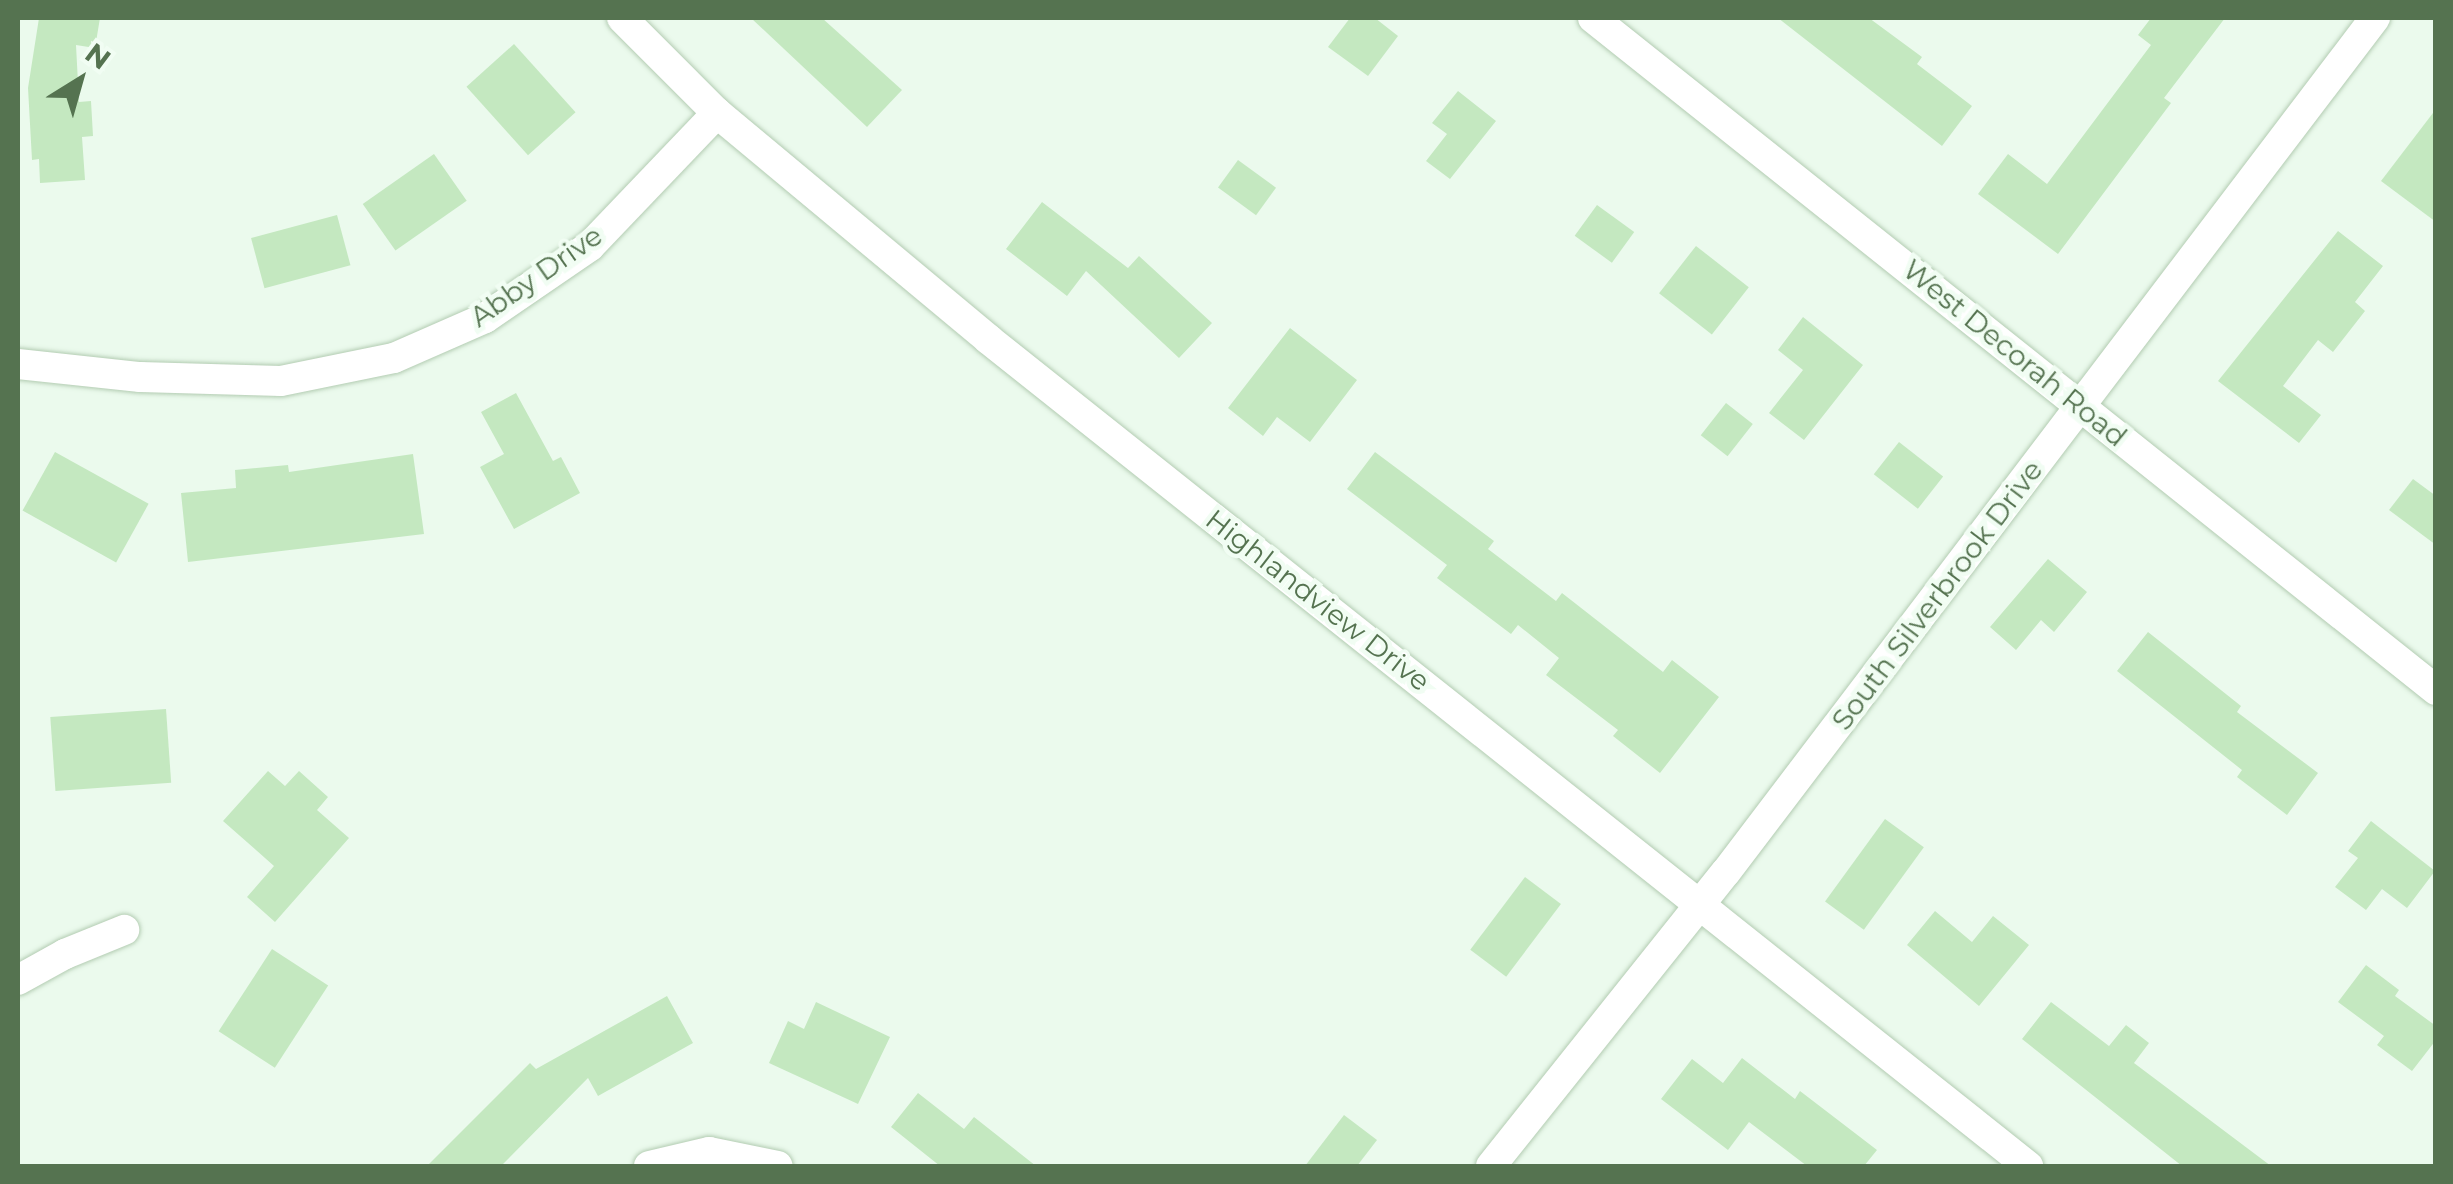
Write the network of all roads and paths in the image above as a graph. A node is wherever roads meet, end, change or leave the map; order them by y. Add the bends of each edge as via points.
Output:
1 (622, 18) edge
2 (1593, 18) edge
3 (2375, 18) edge
4 (717, 113) junction
5 (18, 364) edge
6 (2080, 404) junction
7 (2436, 690) edge
8 (1701, 904) junction
9 (124, 930) dead end
10 (18, 980) edge
11 (648, 1166) edge
12 (778, 1166) edge
13 (1491, 1166) edge
14 (2028, 1166) edge

1 - 4 street, Highlandview Drive
2 - 6 street, West Decorah Road
3 - 6 street, South Silverbrook Drive
4 - 5 street, Abby Drive via 590,246 484,318 394,358 281,381 140,377
4 - 8 street, Highlandview Drive via 1004,351
6 - 7 street, West Decorah Road
6 - 8 street, South Silverbrook Drive
8 - 13 street, South Silverbrook Drive
8 - 14 street, Highlandview Drive
9 - 10 street
11 - 12 street via 709,1152

